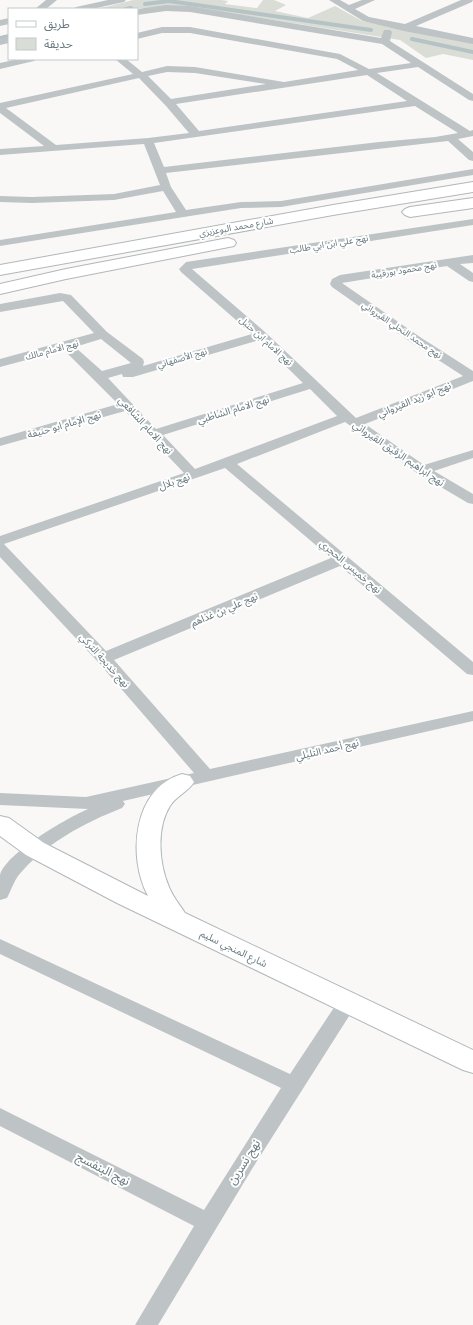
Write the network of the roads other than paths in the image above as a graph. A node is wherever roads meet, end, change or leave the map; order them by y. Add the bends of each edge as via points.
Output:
1 (52, 0) edge
2 (334, 0) edge
3 (370, 0) edge
4 (469, 0) edge
5 (118, 1) edge
6 (41, 8) edge
7 (84, 8) edge
8 (147, 9) junction
9 (348, 9) junction
10 (138, 12) edge
11 (386, 24) junction
12 (404, 28) junction
13 (138, 36) edge
14 (473, 41) edge
15 (385, 42) junction
16 (27, 60) edge
17 (121, 60) edge
18 (420, 64) junction
19 (0, 66) edge
20 (370, 73) junction
21 (141, 74) junction
22 (282, 84) junction
23 (473, 98) edge
24 (170, 102) junction
25 (416, 103) junction
26 (0, 107) edge
27 (471, 133) edge
28 (196, 135) junction
29 (451, 138) junction
30 (148, 141) junction
31 (54, 148) junction
32 (0, 152) edge
33 (473, 158) edge
34 (159, 171) junction
35 (473, 172) edge
36 (166, 187) junction
37 (473, 187) edge
38 (0, 199) edge
39 (473, 203) edge
40 (333, 210) junction
41 (182, 213) junction
42 (473, 222) edge
43 (274, 232) junction
44 (0, 243) edge
45 (0, 255) edge
46 (473, 259) edge
47 (450, 263) junction
48 (186, 267) joint
49 (0, 270) edge
50 (0, 278) edge
51 (473, 278) edge
52 (336, 282) joint
53 (0, 289) edge
54 (0, 308) edge
55 (103, 335) junction
56 (261, 335) junction
57 (67, 346) junction
58 (0, 363) edge
59 (473, 376) edge
60 (101, 378) junction
61 (313, 384) junction
62 (127, 406) junction
63 (350, 420) junction
64 (153, 434) junction
65 (0, 442) edge
66 (473, 454) edge
67 (227, 463) junction
68 (422, 470) junction
69 (193, 475) junction
70 (473, 500) edge
71 (0, 541) edge
72 (0, 548) edge
73 (343, 559) junction
74 (104, 658) junction
75 (473, 670) edge
76 (473, 716) edge
77 (206, 776) junction
78 (182, 782) junction
79 (0, 799) edge
80 (0, 824) edge
81 (35, 849) junction
82 (0, 893) edge
83 (177, 921) junction
84 (0, 946) edge
85 (348, 1002) junction
86 (473, 1062) edge
87 (293, 1085) junction
88 (0, 1116) edge
89 (207, 1222) junction
90 (146, 1325) edge

1 - 6 street
2 - 9 street
3 - 9 street
4 - 12 street
5 - 7 street
5 - 8 street
8 - 10 street
8 - 15 street via 190,9
9 - 11 street via 359,16
11 - 12 street
11 - 15 street
12 - 14 street
13 - 20 street via 162,30 190,30 333,55 346,59
15 - 18 street
16 - 19 street
17 - 21 street
18 - 20 street
18 - 23 street
20 - 22 street
20 - 25 street
21 - 22 street via 167,69 186,69
21 - 24 street
21 - 26 street
22 - 24 street
24 - 28 street
25 - 27 street
25 - 28 street
26 - 31 street
27 - 29 street
28 - 30 street
29 - 33 street
29 - 34 street
30 - 31 street
30 - 34 street
31 - 32 street
34 - 36 street
35 - 41 street via 280,204 241,205
36 - 38 street via 114,197
36 - 41 street
37 - 40 main road, شارع محمد البوعزيزي
39 - 43 main road, شارع محمد البوعزيزي
40 - 45 main road
40 - 49 main road, شارع محمد البوعزيزي
41 - 44 street
42 - 48 street, نهج علي ابن ابي طالب
43 - 50 main road, شارع محمد البوعزيزي
43 - 53 main road
46 - 47 street, نهج محمود بورقيبة
47 - 51 street
47 - 52 street, نهج محمود بورقيبة via 340,279
48 - 56 street, نهج الامام ابن حنبل via 186,270
52 - 59 street, نهج محمد النحلي القيرواني via 338,287
54 - 55 street via 65,297
55 - 57 street, نهج الامام مالك
55 - 60 street via 138,364
56 - 60 street, نهج الأصفهاني
56 - 61 street, نهج الامام ابن حنبل
57 - 58 street, نهج الامام مالك
57 - 60 street, نهج الامام الشافعي
59 - 63 street, نهج ابو زيد القيرواني
60 - 62 street, نهج الامام الشافعي
61 - 63 street, نهج الامام ابن حنبل
61 - 64 street, نهج الامام الشاطبي
62 - 64 street, نهج الامام الشافعي
62 - 65 street, نهج الإمام ابو حنيفة
63 - 67 street, نهج بلال
63 - 68 street, نهج ابراهيم الرقيق القيرواني
64 - 69 street, نهج الامام الشافعي
66 - 68 street
67 - 69 street, نهج بلال
67 - 73 street, نهج خميس الحجري
68 - 70 street, نهج ابراهيم الرقيق القيرواني
69 - 71 street, نهج بلال
72 - 74 street, نهج خديجة التركي
73 - 74 street, نهج علي بن غذاهم
73 - 75 street, نهج خميس الحجري
74 - 77 street, نهج خديجة التركي
76 - 77 street, نهج أحمد التليلي
77 - 78 street, نهج أحمد التليلي
78 - 79 street, نهج أحمد التليلي via 86,803
78 - 81 street, نهج أحمد التليلي via 95,812
78 - 83 main road via 163,798 154,812 149,828 150,866 154,884
80 - 81 main road, شارع المنجي سليم
81 - 82 street, نهج أحمد التليلي via 13,869
81 - 83 main road, شارع المنجي سليم
83 - 85 main road, شارع المنجي سليم
84 - 87 street
85 - 86 main road, شارع المنجي سليم
85 - 87 street, نهج نسرين
87 - 89 street, نهج نسرين
88 - 89 street, نهج البنفسج
89 - 90 street, نهج نسرين

